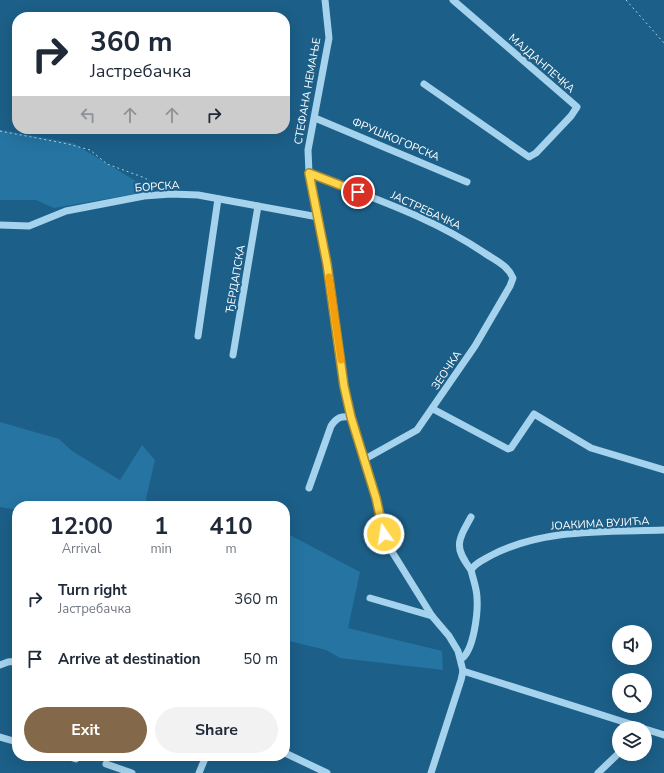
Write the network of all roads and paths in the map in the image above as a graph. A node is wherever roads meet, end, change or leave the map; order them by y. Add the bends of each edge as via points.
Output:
1 (325, 0) edge
2 (453, 0) edge
3 (626, 0) edge
4 (664, 43) edge
5 (424, 84) dead end
6 (315, 118) junction
7 (0, 131) edge
8 (12, 133) edge
9 (16, 134) edge
10 (309, 173) junction
11 (467, 182) dead end
12 (165, 194) junction
13 (218, 199) junction
14 (258, 206) junction
15 (318, 217) junction
16 (0, 225) edge
17 (506, 268) joint
18 (198, 336) dead end
19 (233, 355) dead end
20 (433, 409) junction
21 (351, 417) junction
22 (364, 459) junction
23 (664, 470) edge
24 (309, 488) dead end
25 (471, 517) dead end
26 (664, 530) edge
27 (471, 570) junction
28 (370, 598) dead end
29 (432, 616) junction
30 (461, 659) junction
31 (12, 662) edge
32 (1, 664) edge
33 (463, 671) junction
34 (622, 721) edge
35 (652, 731) edge
36 (664, 735) edge
37 (0, 737) edge
38 (12, 741) edge
39 (290, 756) edge
40 (612, 760) edge
41 (204, 761) edge
42 (106, 764) dead end
43 (323, 772) edge
44 (132, 773) edge
45 (199, 773) edge
46 (431, 773) edge
47 (598, 773) edge

1 - 6 street, СТЕФАНА НЕМАЊЕ via 328,38
2 - 5 street, МАЈДАНПЕЧКА via 577,107 536,154 529,157
3 - 4 path
6 - 10 street, СТЕФАНА НЕМАЊЕ via 308,150
6 - 11 street, ФРУШКОГОРСКА
7 - 8 path
9 - 12 path via 90,150 107,164 145,178
10 - 15 street, СТЕФАНА НЕМАЊЕ
10 - 17 street, ЈАСТРЕБАЧКА via 431,221 469,242
12 - 13 street, БОРСКА via 198,195
12 - 16 street, БОРСКА via 66,211 29,226
13 - 14 street, БОРСКА
13 - 18 street
14 - 15 street, БОРСКА
14 - 19 street, ЂЕРДАПСКА
15 - 21 street, СТЕФАНА НЕМАЊЕ
17 - 20 street, ЗЕОЧКА via 512,278 510,286 475,346
20 - 22 street, ЗЕОЧКА via 418,430
20 - 23 street via 508,449 534,414 591,448
21 - 22 street, СТЕФАНА НЕМАЊЕ
21 - 24 street via 340,416 335,419
22 - 29 street, СТЕФАНА НЕМАЊЕ via 384,534
25 - 27 street via 458,546
26 - 27 street, ЈОАКИМА ВУЈИЋА via 552,535 498,552 478,562
27 - 30 street via 478,596 476,618 468,653
28 - 29 street
29 - 30 street, СТЕФАНА НЕМАЊЕ via 449,636
30 - 33 street, СТЕФАНА НЕМАЊЕ
31 - 32 street
33 - 34 street
33 - 46 street, СТЕФАНА НЕМАЊЕ
35 - 36 street
37 - 38 street
39 - 43 street
40 - 47 street
41 - 45 street
42 - 44 street

